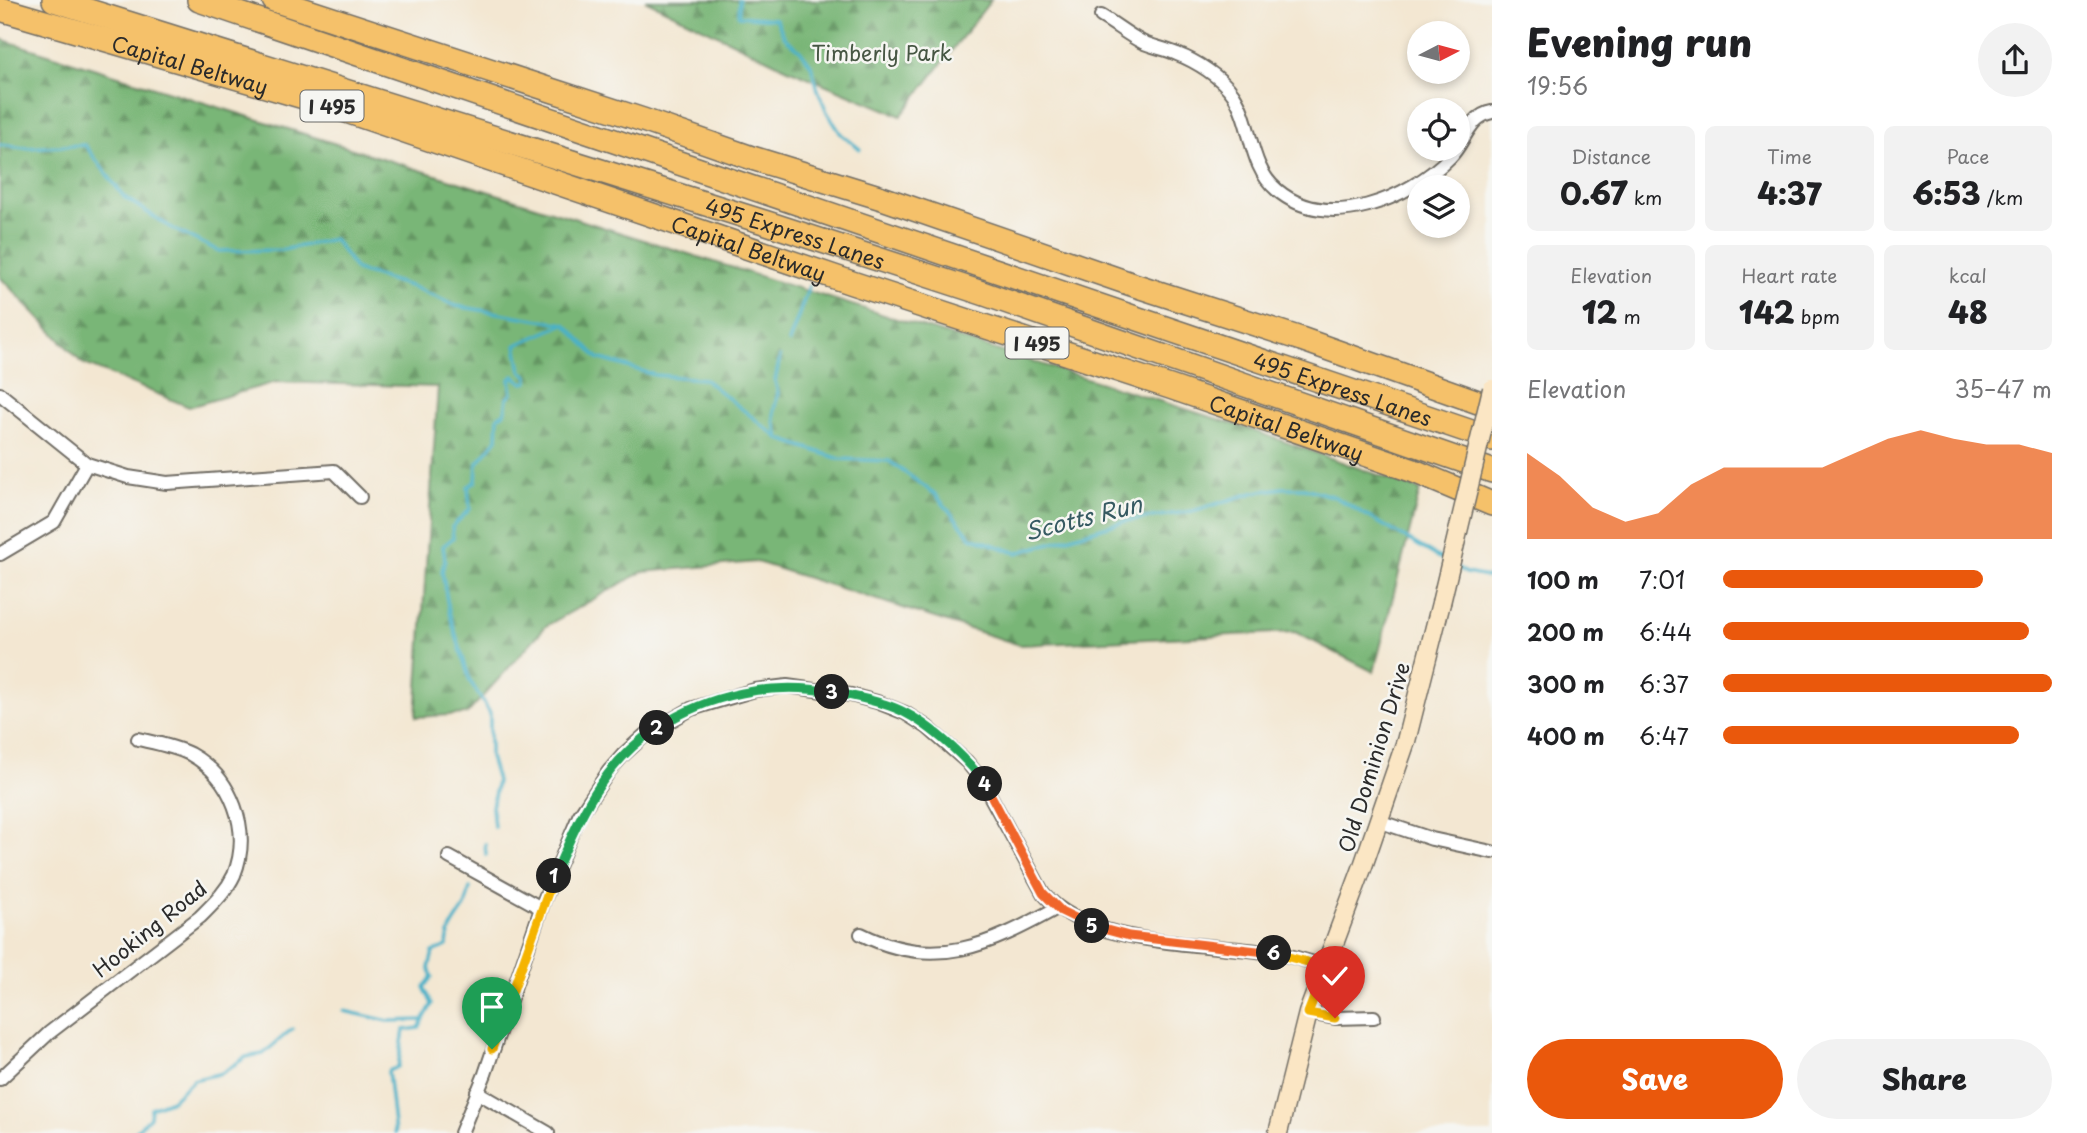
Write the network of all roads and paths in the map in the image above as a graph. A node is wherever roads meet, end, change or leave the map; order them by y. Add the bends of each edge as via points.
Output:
1 (54, 0) edge
2 (199, 0) edge
3 (274, 0) edge
4 (0, 9) edge
5 (1101, 16) dead end
6 (1492, 112) edge
7 (1492, 390) edge
8 (0, 394) edge
9 (1492, 407) edge
10 (1492, 439) edge
11 (87, 464) junction
12 (1492, 471) edge
13 (360, 497) dead end
14 (1492, 504) edge
15 (0, 554) edge
16 (138, 739) dead end
17 (1378, 821) junction
18 (1492, 852) edge
19 (449, 857) dead end
20 (541, 908) junction
21 (1057, 908) junction
22 (861, 934) dead end
23 (1326, 967) junction
24 (1308, 1013) junction
25 (1374, 1017) dead end
26 (0, 1079) edge
27 (477, 1092) junction
28 (461, 1133) edge
29 (548, 1133) edge
30 (1278, 1133) edge

1 - 12 highway, 495 Express Lanes via 969,289
2 - 10 highway, 495 Express Lanes
3 - 9 highway via 882,198
4 - 14 highway, Capital Beltway / I 495 via 327,104 1196,396 1413,471
5 - 6 street via 1145,43 1188,58 1227,86 1264,175 1284,197 1314,209 1349,209 1400,193 1449,159 1471,124
7 - 17 main road, Old Dominion Drive, bridge via 1406,741
8 - 11 street
11 - 13 street via 167,483 334,471
11 - 15 street via 54,522
16 - 26 street, Hooking Road via 191,755 216,775 229,793 240,824 234,874 200,917 49,1033
17 - 18 street
17 - 23 main road, Old Dominion Drive
19 - 20 street
20 - 21 street via 579,816 609,771 645,735 691,709 754,690 787,686 877,702 927,727 981,779 1043,893
20 - 27 street
21 - 22 street via 1008,935 961,949 912,951
21 - 23 street via 1075,919 1129,936 1285,955
23 - 24 main road, Old Dominion Drive
24 - 25 street
24 - 30 main road, Old Dominion Drive
27 - 28 street
27 - 29 street

